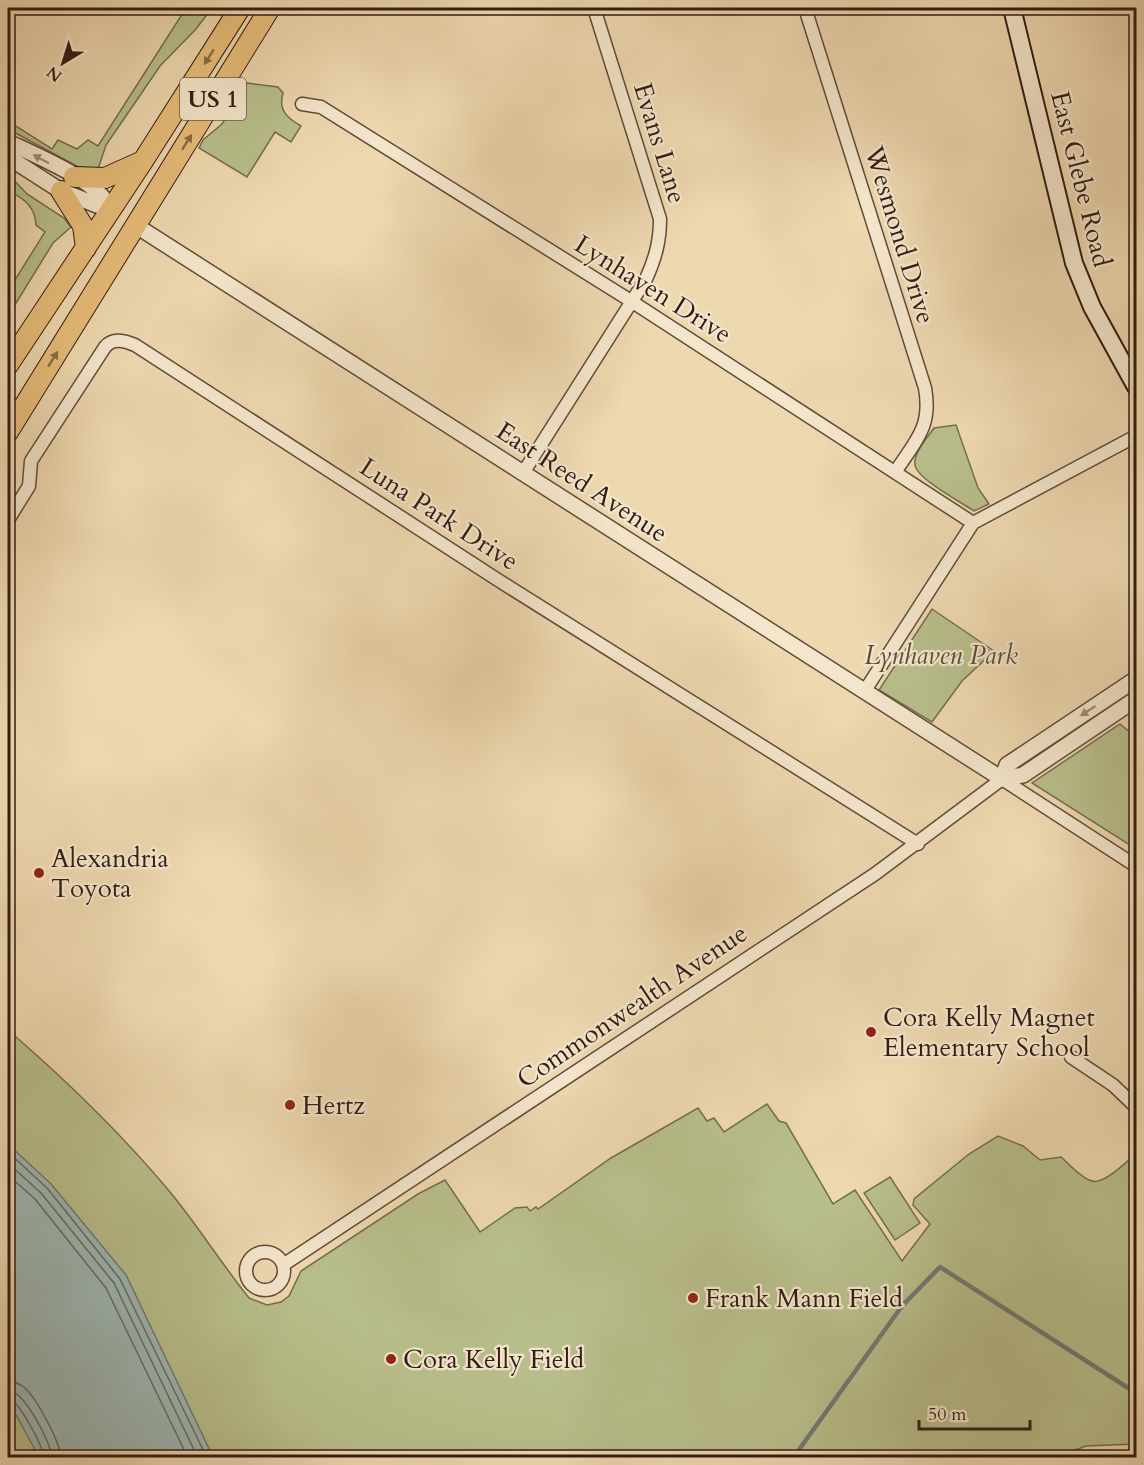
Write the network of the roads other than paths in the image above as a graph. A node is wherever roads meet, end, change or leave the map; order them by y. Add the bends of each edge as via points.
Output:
1 (240, 8) edge
2 (270, 8) edge
3 (594, 8) edge
4 (805, 8) edge
5 (1012, 8) edge
6 (302, 104) dead end
7 (8, 142) edge
8 (8, 157) edge
9 (143, 161) junction
10 (68, 184) junction
11 (126, 211) junction
12 (113, 228) junction
13 (90, 242) junction
14 (107, 272) junction
15 (631, 301) junction
16 (8, 365) edge
17 (1137, 387) edge
18 (8, 432) edge
19 (1137, 435) edge
20 (896, 471) junction
21 (523, 473) junction
22 (8, 520) edge
23 (973, 523) junction
24 (1137, 679) edge
25 (864, 692) junction
26 (1137, 699) edge
27 (1002, 779) junction
28 (918, 844) junction
29 (1137, 866) edge
30 (1071, 1057) dead end
31 (1137, 1107) edge
32 (283, 1265) dead end

1 -> 9 highway, US 1
11 -> 2 highway, US 1
3 - 15 street, Evans Lane via 660,219 657,256
4 - 20 street, Wesmond Drive via 926,396 926,422
5 - 17 main road, East Glebe Road via 1077,273
6 - 15 street, Lynhaven Drive via 321,107
10 -> 7 street, East Reed Avenue
8 - 10 street, East Reed Avenue
9 - 10 highway via 105,178
9 - 11 highway, US 1
10 - 11 street, East Reed Avenue via 103,195
10 - 13 highway
11 - 12 highway
11 - 13 highway, US 1
11 - 14 highway, US 1
11 - 21 street, East Reed Avenue
12 - 13 highway
12 - 14 highway
13 - 16 highway, US 1
18 -> 14 highway, US 1
15 - 20 street, Lynhaven Drive
15 - 21 street, Evans Lane
19 - 23 street
20 - 23 street, Lynhaven Drive
21 - 25 street, East Reed Avenue
22 - 28 street, Luna Park Drive via 29,486 31,461 105,346 114,340 125,341
23 - 25 street
24 -> 27 street, Commonwealth Avenue via 1007,765
25 - 27 street, East Reed Avenue
26 - 27 street, Commonwealth Avenue via 1023,775
27 - 28 street, Commonwealth Avenue
27 - 29 street
28 - 32 street, Commonwealth Avenue
30 - 31 street via 1113,1085

